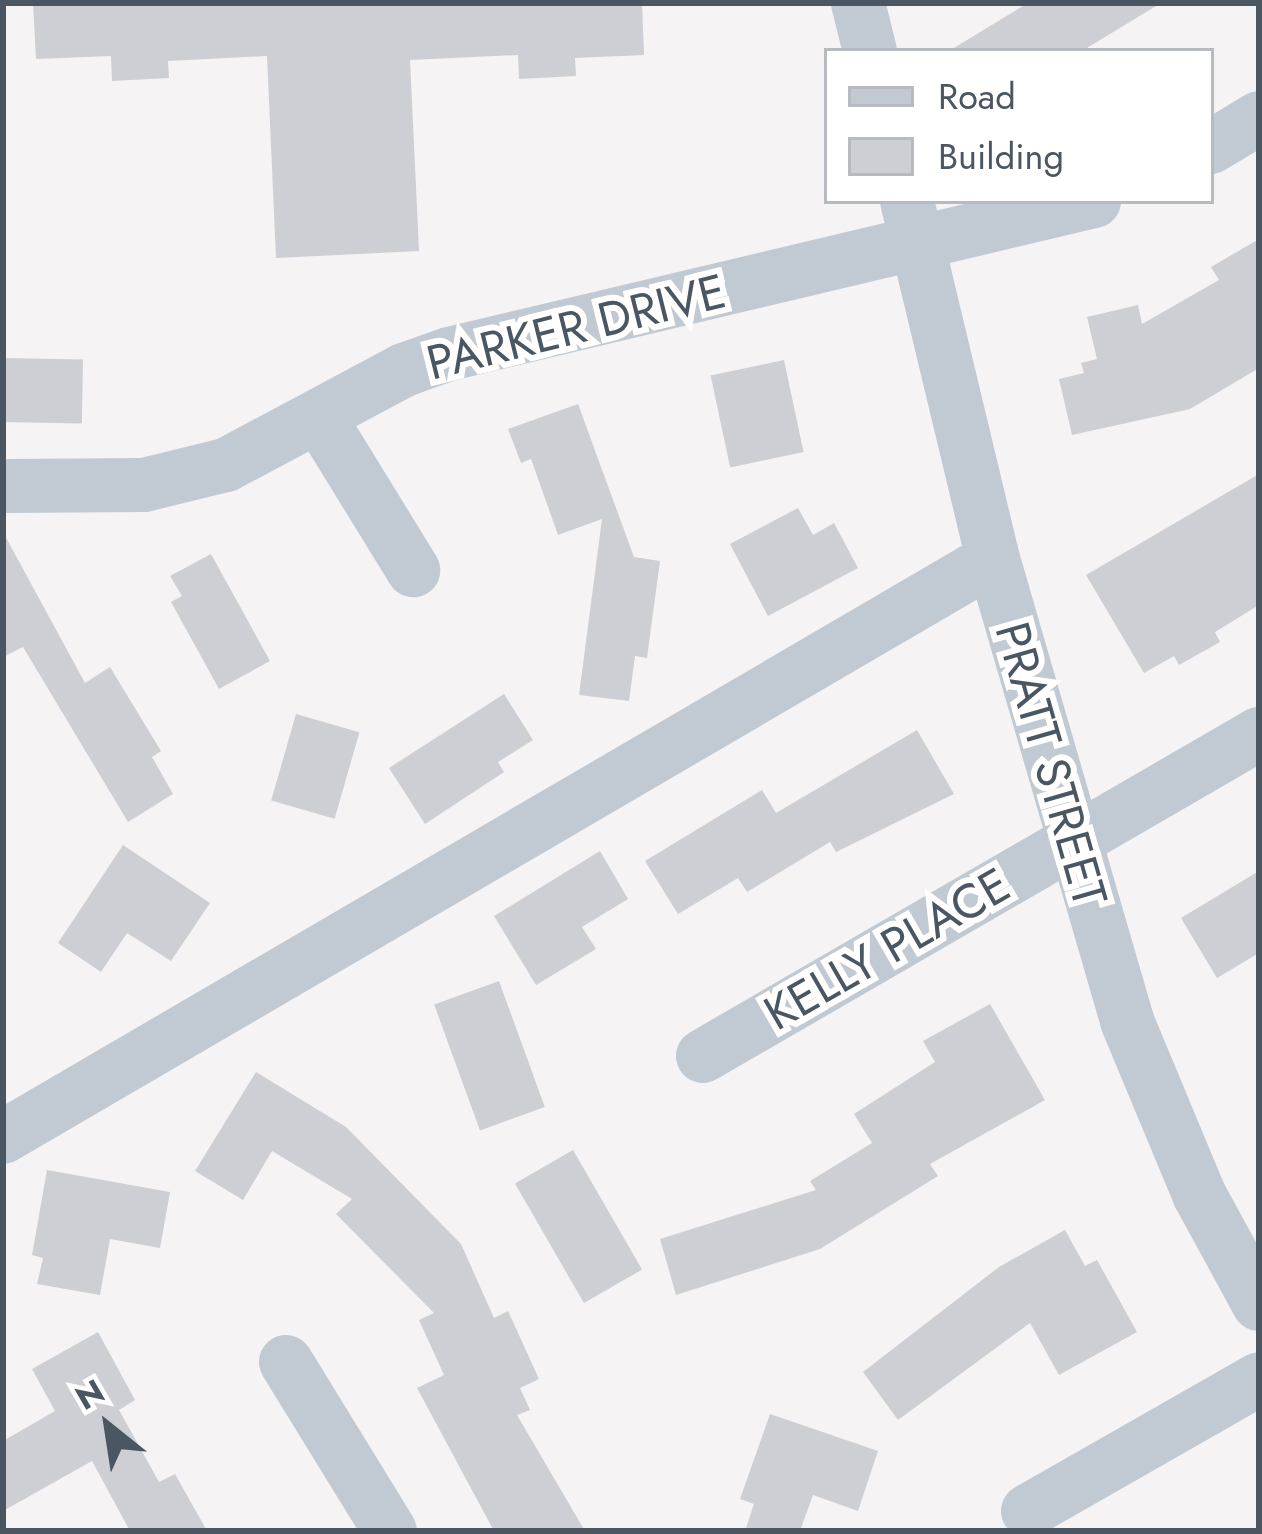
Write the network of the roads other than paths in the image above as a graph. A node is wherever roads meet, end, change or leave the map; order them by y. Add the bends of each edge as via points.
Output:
1 (857, 3) edge
2 (869, 48) edge
3 (1259, 118) edge
4 (1214, 145) edge
5 (1069, 204) edge
6 (913, 223) edge
7 (320, 417) junction
8 (3, 485) edge
9 (993, 559) junction
10 (413, 570) dead end
11 (1259, 734) edge
12 (1072, 842) junction
13 (703, 1056) dead end
14 (3, 1137) edge
15 (1259, 1304) edge
16 (286, 1362) dead end
17 (1259, 1379) edge
18 (1028, 1510) dead end
19 (390, 1531) edge

1 - 2 street
3 - 4 street
5 - 6 street, PARKER DRIVE
6 - 7 street, PARKER DRIVE via 449,354
6 - 9 street, PRATT STREET
7 - 8 street, PARKER DRIVE via 226,465 144,485
7 - 10 street
9 - 12 street, PRATT STREET
9 - 14 street
11 - 12 street, KELLY PLACE
12 - 13 street, KELLY PLACE
12 - 15 street, PRATT STREET via 1127,1021 1200,1196
16 - 19 street
17 - 18 street

